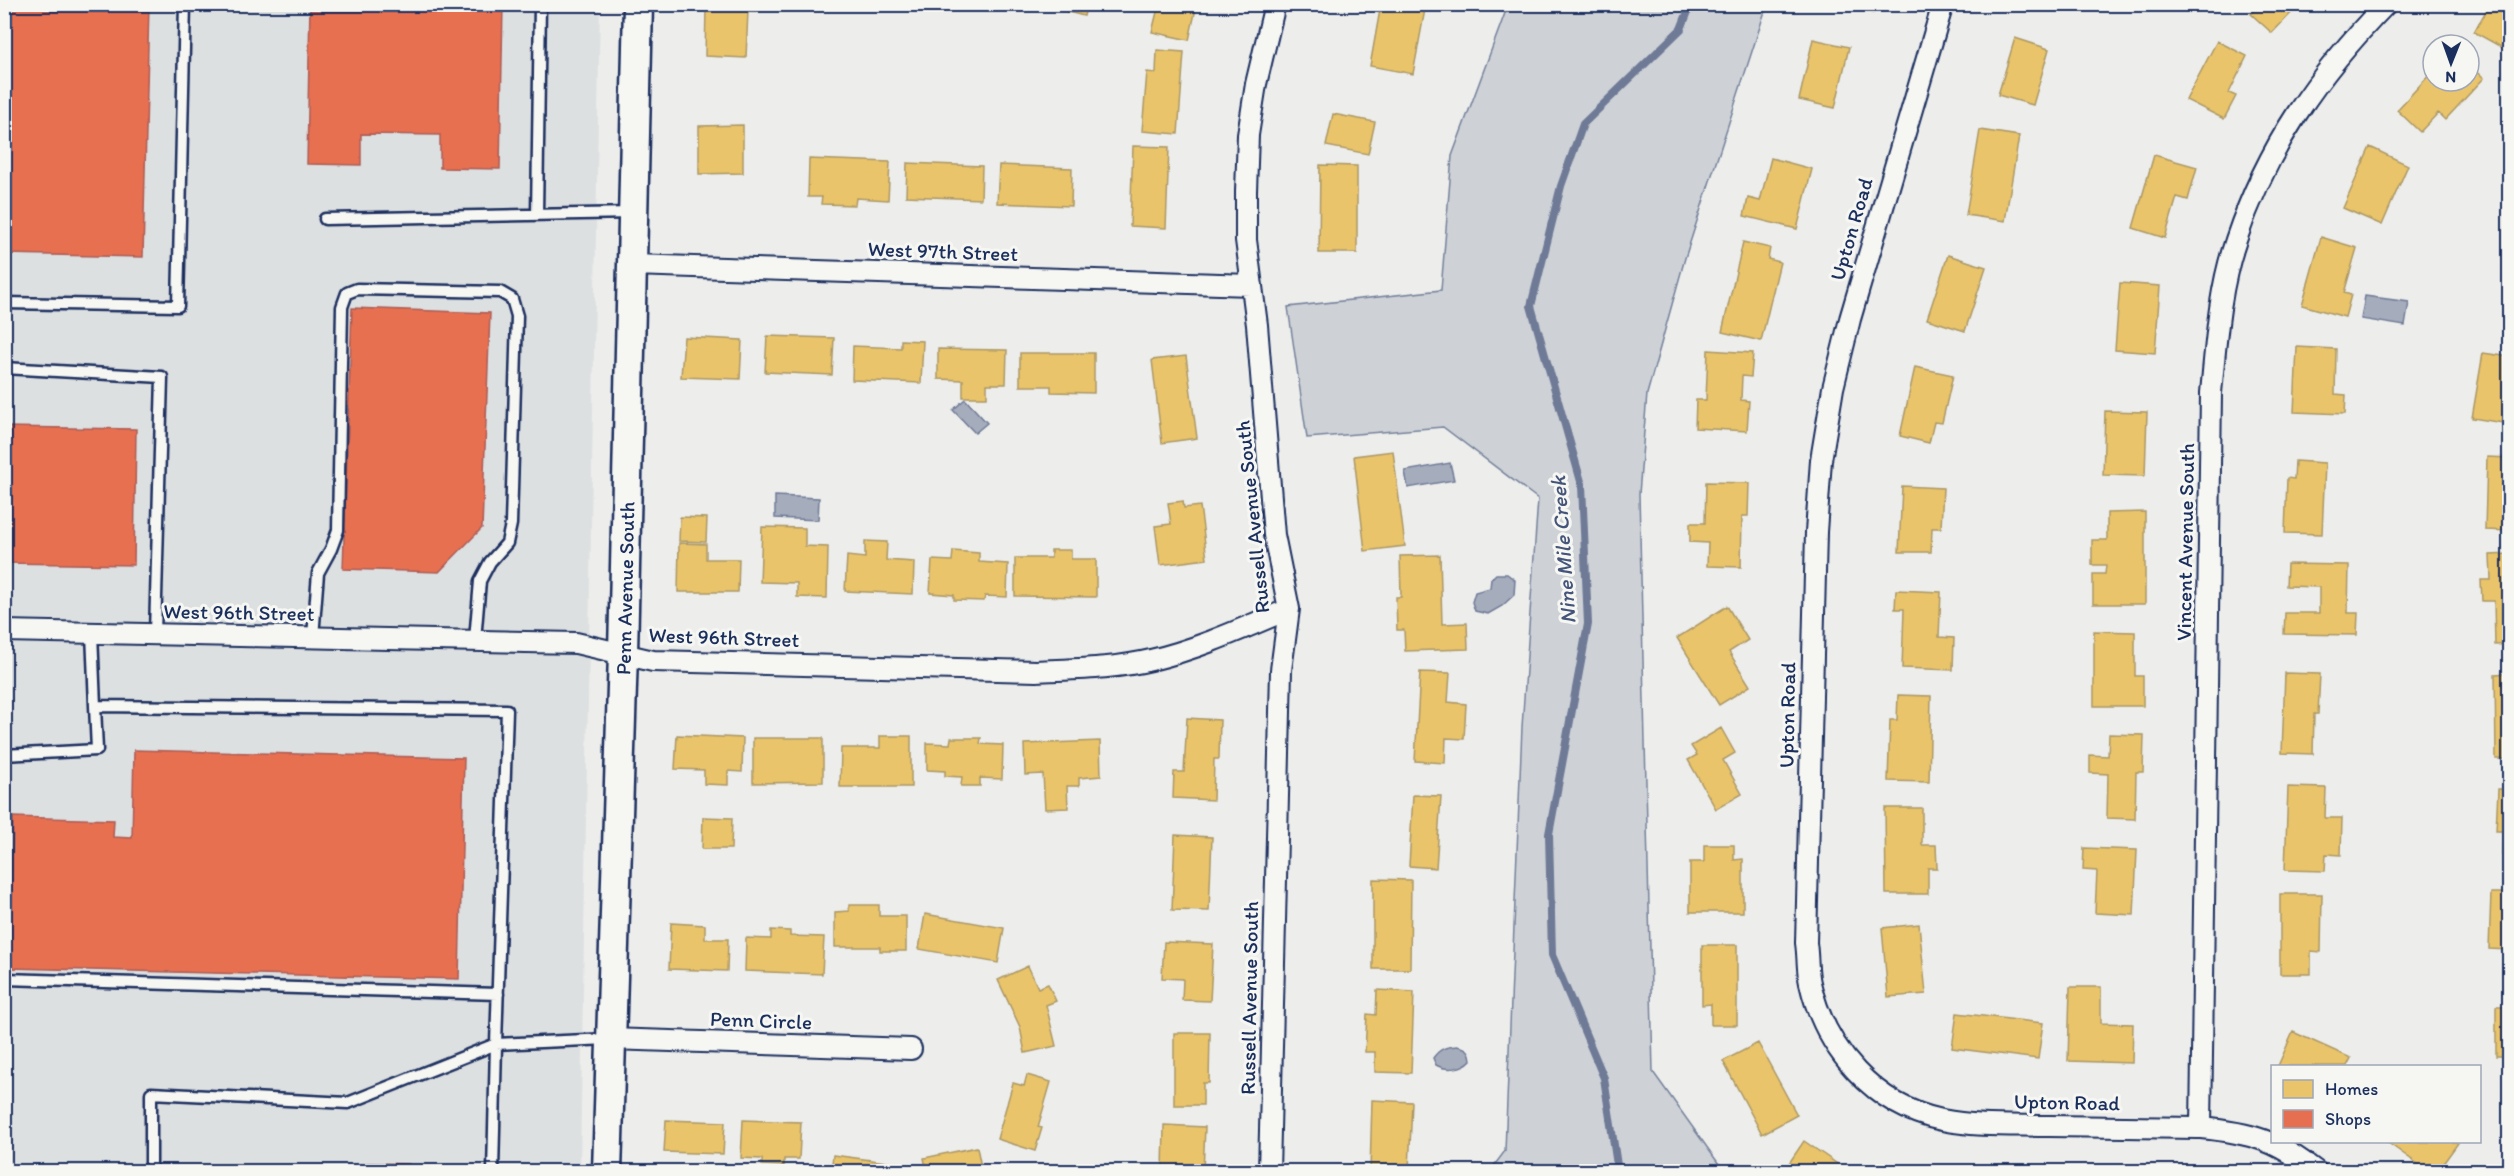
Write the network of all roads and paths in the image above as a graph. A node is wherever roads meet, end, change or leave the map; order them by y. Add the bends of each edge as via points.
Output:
1 (184, 4) edge
2 (540, 4) edge
3 (638, 4) edge
4 (1275, 4) edge
5 (1943, 4) edge
6 (2386, 4) edge
7 (633, 213) junction
8 (537, 215) junction
9 (325, 219) dead end
10 (632, 265) junction
11 (1251, 285) junction
12 (4, 303) edge
13 (4, 369) edge
14 (1289, 609) junction
15 (4, 631) edge
16 (92, 633) junction
17 (155, 634) junction
18 (313, 637) junction
19 (475, 640) junction
20 (623, 653) junction
21 (95, 706) junction
22 (4, 755) edge
23 (4, 979) edge
24 (498, 994) junction
25 (609, 1039) junction
26 (496, 1044) junction
27 (911, 1049) dead end
28 (2201, 1128) junction
29 (2271, 1142) edge
30 (2273, 1143) edge
31 (151, 1172) edge
32 (493, 1172) edge
33 (607, 1172) edge
34 (1269, 1172) edge
35 (2317, 1172) edge

1 - 12 lane via 178,306
2 - 8 lane
3 - 7 main road, Penn Avenue South
4 - 11 street, Russell Avenue South via 1248,135 1246,240
5 - 28 street, Upton Road via 1850,319 1821,460 1806,943 1810,982 1822,1021 1841,1055 1869,1085 1904,1107 1941,1120 1982,1125
6 - 28 street, Vincent Avenue South via 2350,41 2303,102 2265,170 2235,242 2218,316 2211,393
7 - 8 lane
7 - 10 main road, Penn Avenue South
8 - 9 lane
10 - 11 street, West 97th Street
10 - 20 main road, Penn Avenue South
11 - 14 street, Russell Avenue South via 1274,535
13 - 17 lane via 162,376
14 - 20 street, West 96th Street via 1150,660 1094,669 1036,671 652,661
14 - 34 street, Russell Avenue South via 1281,670
15 - 16 street, West 96th Street
16 - 17 street, West 96th Street
16 - 21 lane
17 - 18 street, West 96th Street
18 - 19 street, West 96th Street
18 - 19 lane via 318,573 338,530 342,307 347,293 357,289 500,292 512,299 517,316 511,525 507,543 480,581
19 - 20 street, West 96th Street via 576,643
20 - 25 main road, Penn Avenue South
21 - 22 lane via 97,750
21 - 24 lane via 507,710
23 - 24 lane
24 - 26 lane
25 - 26 lane
25 - 27 street, Penn Circle
25 - 33 main road, Penn Avenue South
26 - 31 lane via 348,1103 151,1093
26 - 32 lane
28 - 29 street
30 - 35 street

